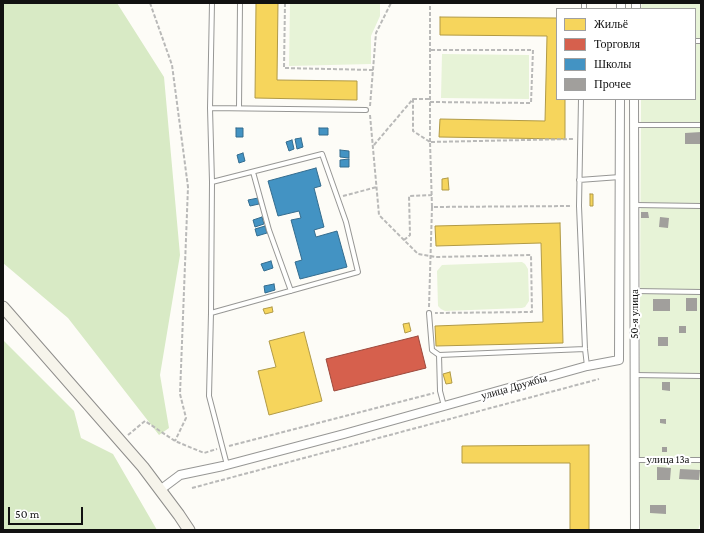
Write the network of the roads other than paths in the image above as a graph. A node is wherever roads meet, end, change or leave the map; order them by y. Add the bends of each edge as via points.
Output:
1 (212, 3) edge
2 (240, 3) edge
3 (581, 100) edge
4 (620, 100) edge
5 (634, 100) edge
6 (210, 108) junction
7 (239, 108) junction
8 (366, 110) dead end
9 (634, 125) junction
10 (701, 125) edge
11 (253, 172) junction
12 (620, 177) junction
13 (579, 180) junction
14 (212, 182) junction
15 (635, 205) junction
16 (701, 206) edge
17 (291, 291) junction
18 (635, 291) junction
19 (701, 292) edge
20 (3, 307) edge
21 (211, 313) junction
22 (429, 313) road end
23 (585, 349) junction
24 (439, 355) junction
25 (587, 366) junction
26 (634, 375) junction
27 (701, 376) edge
28 (444, 406) junction
29 (635, 460) junction
30 (701, 460) edge
31 (227, 465) junction
32 (160, 490) junction
33 (189, 530) edge
34 (635, 530) edge

1 - 6 lane
2 - 7 lane
3 - 13 lane
4 - 12 street, улица Дружбы
5 - 9 street, 50-я улица
6 - 7 lane
6 - 14 lane
7 - 8 lane
9 - 10 lane
9 - 15 street, 50-я улица
11 - 14 lane
11 - 17 lane via 269,230
11 - 17 lane via 322,154 346,222 358,272
12 - 13 lane
12 - 25 street, улица Дружбы via 619,360
13 - 23 lane
14 - 21 lane
15 - 16 lane
15 - 18 street, 50-я улица
17 - 21 lane
18 - 19 lane
18 - 26 street, 50-я улица
20 - 32 street
21 - 31 lane via 209,396
22 - 24 lane via 432,350
23 - 24 lane
23 - 25 lane
24 - 28 lane via 440,391
25 - 28 street, улица Дружбы
26 - 27 lane
26 - 29 street, 50-я улица
28 - 31 street, улица Дружбы
29 - 30 lane, улица 13а
29 - 34 street, 50-я улица
31 - 32 street, улица Дружбы via 180,475
32 - 33 street

